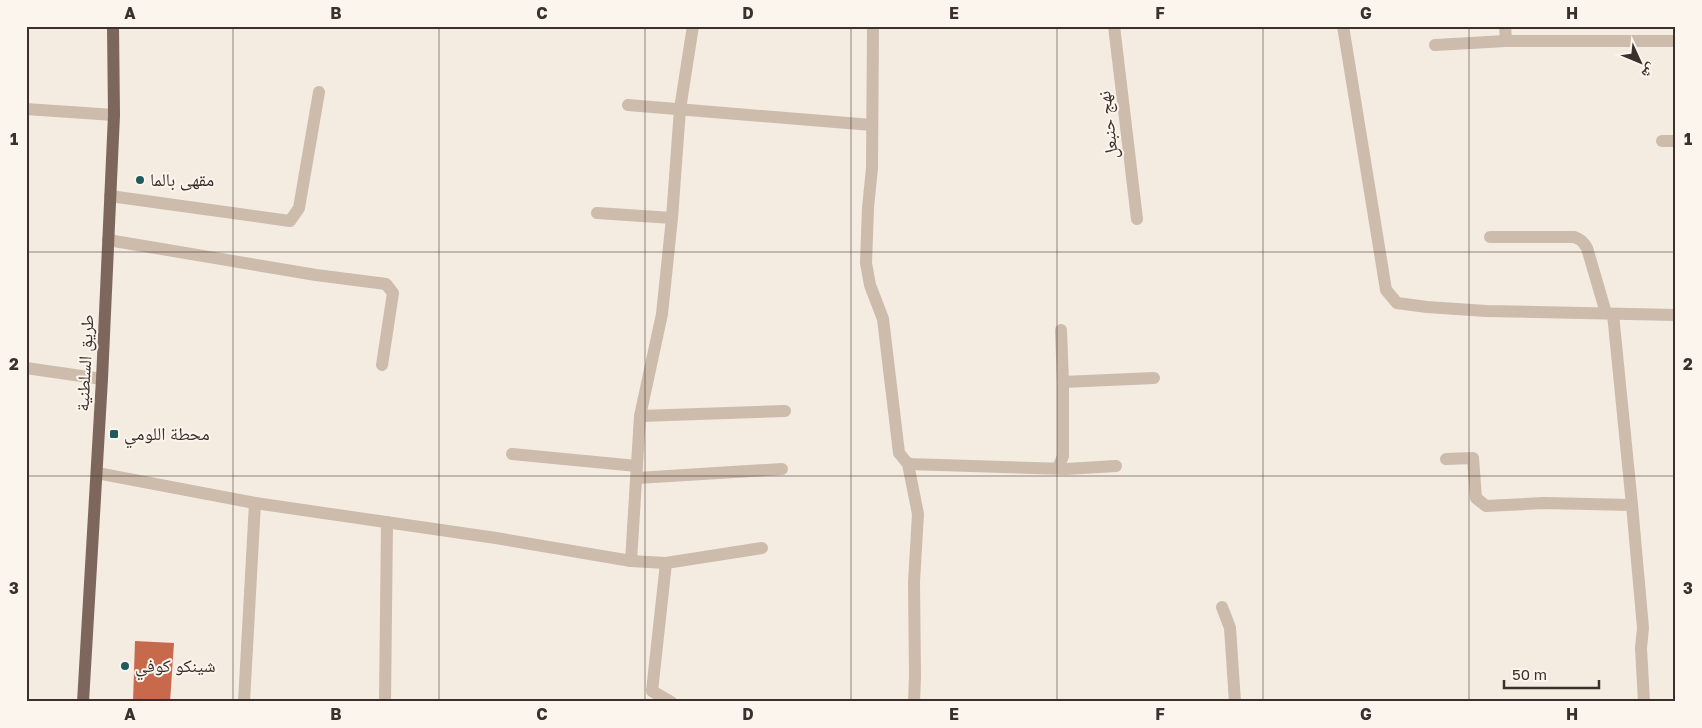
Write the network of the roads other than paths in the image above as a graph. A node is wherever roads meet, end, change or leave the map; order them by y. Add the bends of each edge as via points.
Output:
1 (113, 26) edge
2 (694, 26) edge
3 (873, 26) edge
4 (1114, 26) edge
5 (1342, 26) edge
6 (1505, 26) edge
7 (1506, 41) junction
8 (1676, 41) edge
9 (1435, 45) dead end
10 (319, 92) dead end
11 (628, 105) dead end
12 (26, 109) edge
13 (680, 109) junction
14 (114, 115) junction
15 (872, 125) junction
16 (1676, 141) edge
17 (1662, 142) dead end
18 (110, 196) junction
19 (598, 212) dead end
20 (672, 218) junction
21 (1137, 219) dead end
22 (1490, 237) dead end
23 (108, 240) junction
24 (1609, 313) junction
25 (1676, 315) edge
26 (1061, 330) dead end
27 (382, 365) dead end
28 (26, 368) edge
29 (1154, 378) dead end
30 (102, 379) junction
31 (1062, 382) junction
32 (786, 411) dead end
33 (640, 416) junction
34 (512, 454) dead end
35 (1446, 459) dead end
36 (908, 464) junction
37 (1116, 466) dead end
38 (1058, 468) junction
39 (782, 469) dead end
40 (97, 472) junction
41 (637, 472) junction
42 (255, 503) junction
43 (1632, 505) junction
44 (387, 522) junction
45 (762, 548) dead end
46 (631, 561) junction
47 (666, 563) junction
48 (1222, 607) dead end
49 (651, 696) edge
50 (83, 702) edge
51 (244, 702) edge
52 (385, 702) edge
53 (671, 702) edge
54 (914, 702) edge
55 (1235, 702) edge
56 (1644, 702) edge

1 - 14 main road, طريق السلطنية
2 - 13 street
3 - 15 street
4 - 21 street, نهج حنبعل
5 - 24 street via 1386,290 1397,303 1486,311
6 - 7 street
7 - 8 street
7 - 9 street
10 - 18 street via 299,208 290,221
11 - 13 street
12 - 14 street
13 - 15 street
13 - 20 street
14 - 18 main road, طريق السلطنية
15 - 36 street via 866,263 870,285 883,319 899,453
16 - 17 street
18 - 23 main road, طريق السلطنية
19 - 20 street
20 - 33 street via 662,314
22 - 24 street via 1574,237 1584,242
23 - 27 street via 386,284 393,293
23 - 30 main road, طريق السلطنية
24 - 25 street
24 - 43 street
26 - 31 street
28 - 30 street
29 - 31 street
30 - 40 main road, طريق السلطنية
31 - 38 street via 1063,456
32 - 33 street
33 - 41 street
34 - 41 street
35 - 43 street via 1473,458 1476,498 1486,506 1544,503
36 - 38 street
36 - 54 street via 918,514 914,582
37 - 38 street
39 - 41 street
40 - 42 street
40 - 50 main road, طريق السلطنية
41 - 46 street
42 - 44 street
42 - 51 street
43 - 56 street via 1643,628
44 - 46 street
44 - 52 street
45 - 47 street
46 - 47 street
47 - 49 street
48 - 55 street via 1230,628
49 - 53 street

